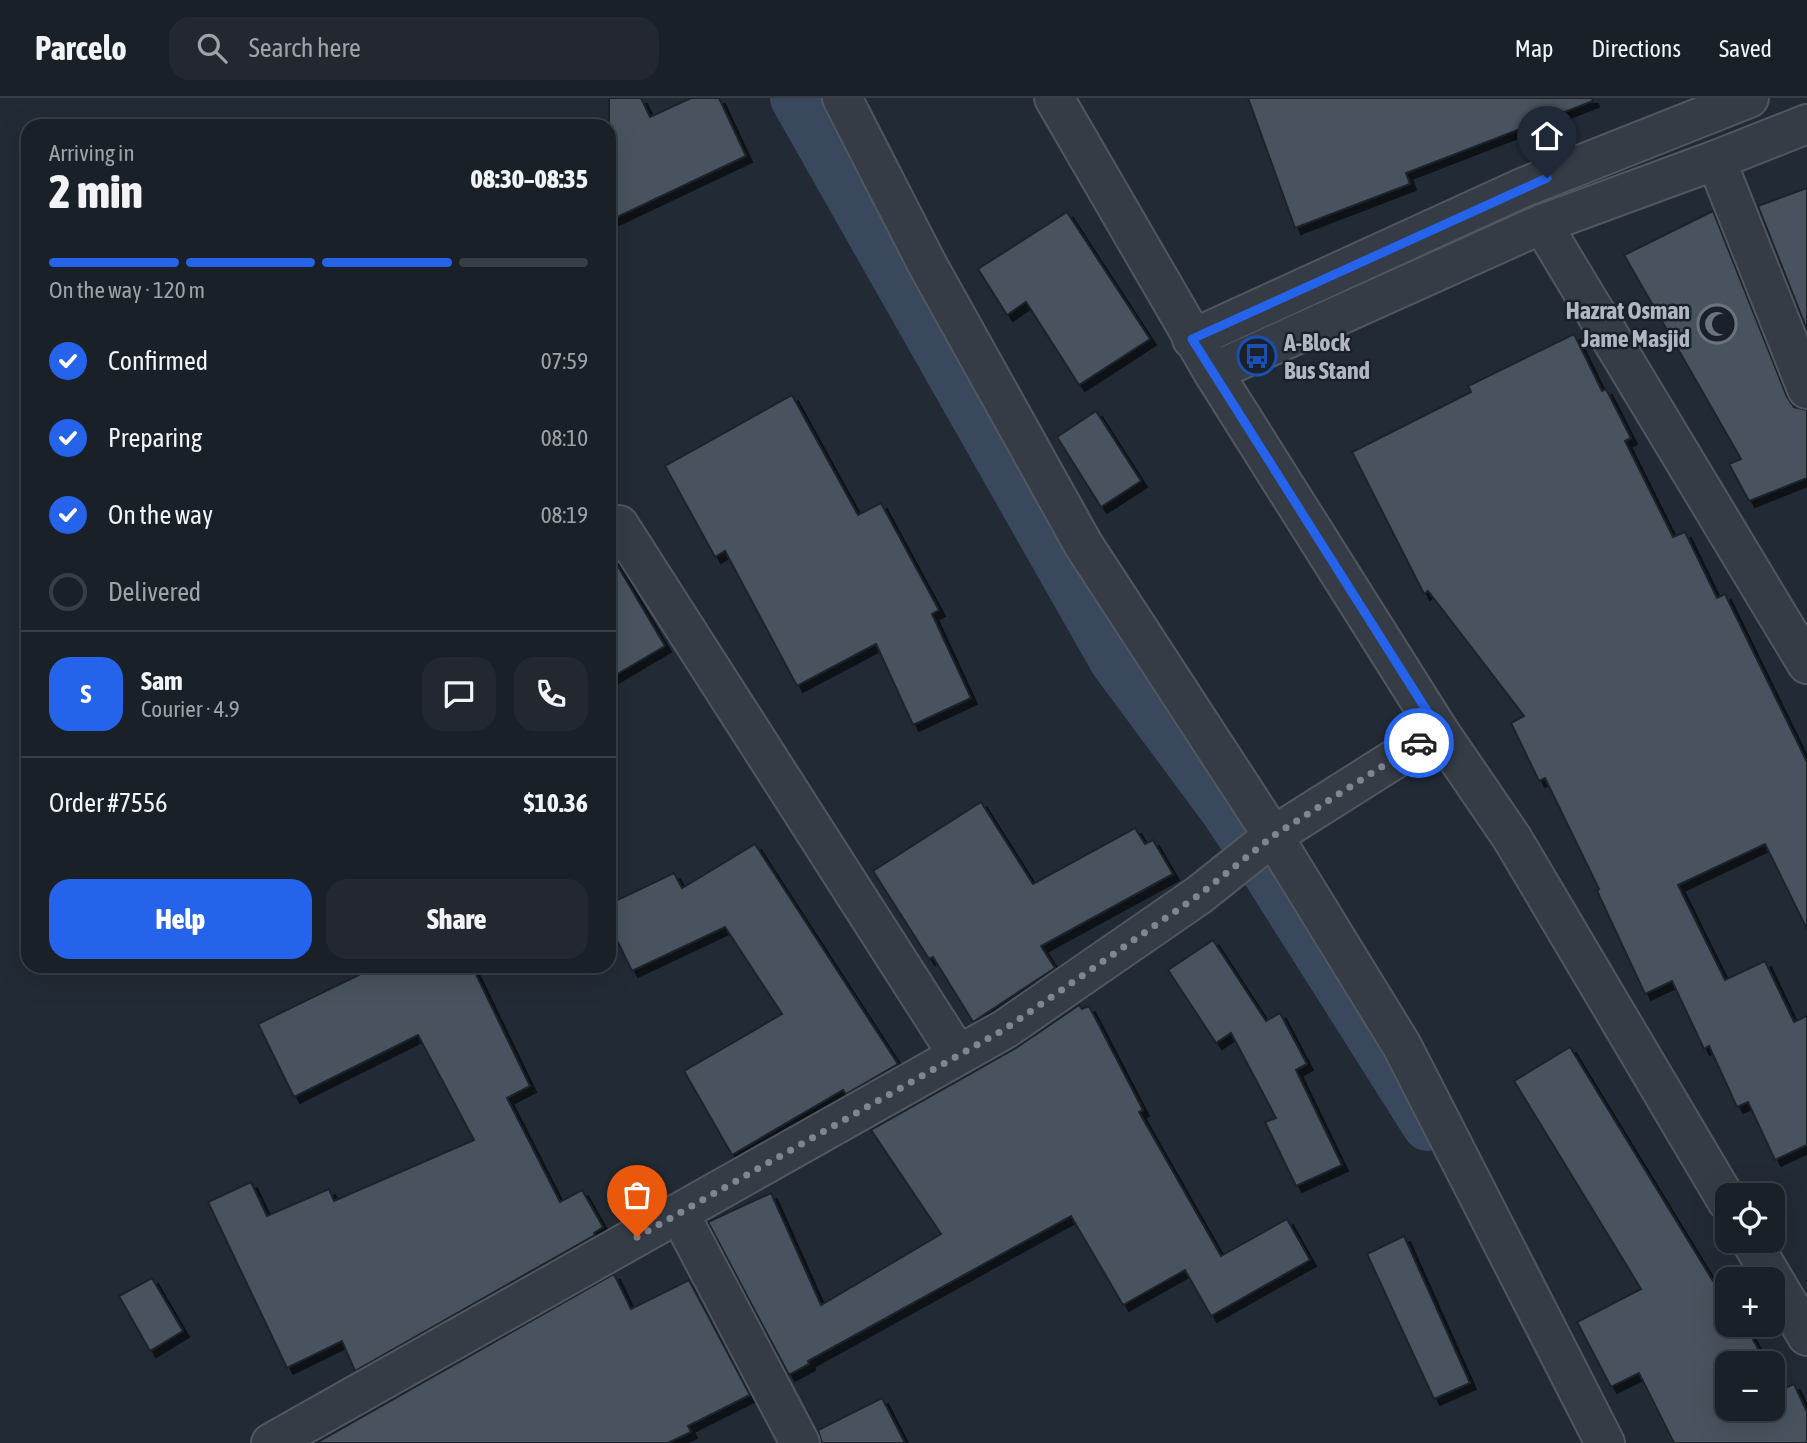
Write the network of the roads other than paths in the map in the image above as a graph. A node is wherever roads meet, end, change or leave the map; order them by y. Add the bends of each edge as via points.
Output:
1 (842, 98) edge
2 (1054, 98) edge
3 (1749, 98) edge
4 (1807, 124) edge
5 (1716, 160) junction
6 (1542, 224) junction
7 (1192, 339) junction
8 (1213, 372) junction
9 (1807, 389) edge
10 (619, 525) dead end
11 (1807, 664) edge
12 (1439, 730) junction
13 (1266, 843) junction
14 (958, 1055) junction
15 (1716, 1183) edge
16 (679, 1213) junction
17 (1758, 1253) edge
18 (1807, 1336) edge
19 (271, 1443) edge
20 (800, 1443) edge
21 (1605, 1443) edge

1 - 13 street via 927,264 1083,544
2 - 7 street
3 - 7 street via 1522,188
4 - 5 street
5 - 6 street
5 - 9 street
6 - 8 street
6 - 11 street
7 - 8 street
8 - 12 street
10 - 14 street
12 - 13 street
12 - 15 street via 1512,838
13 - 14 street via 1005,1029
13 - 21 street via 1402,1046
14 - 16 street
16 - 19 street
16 - 20 street
17 - 18 street

